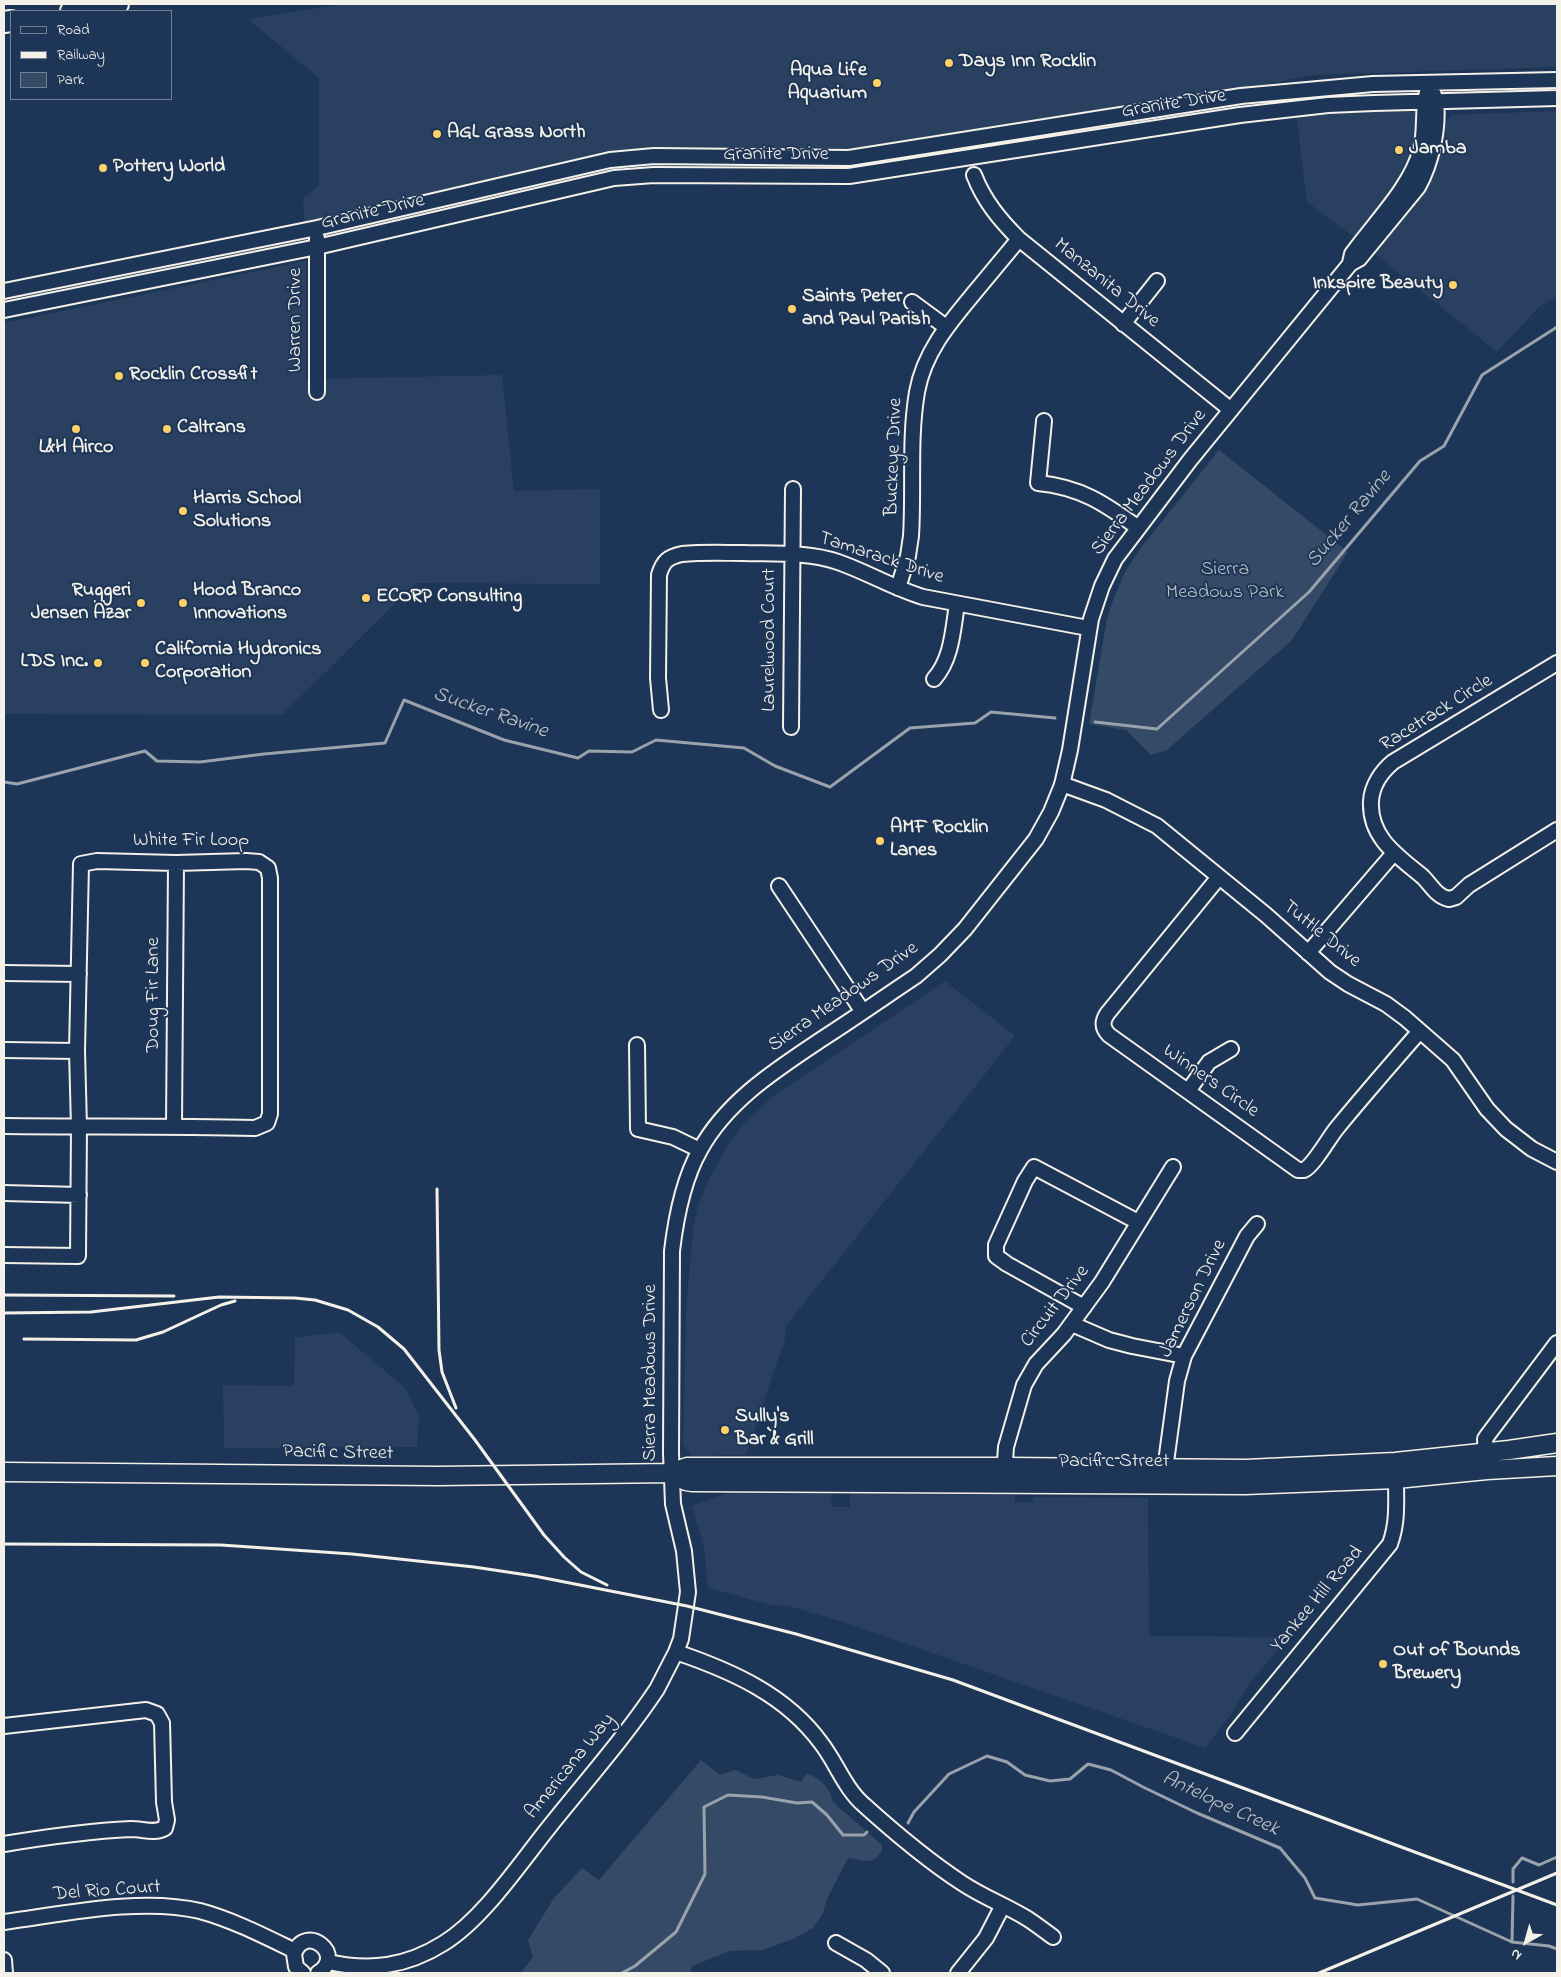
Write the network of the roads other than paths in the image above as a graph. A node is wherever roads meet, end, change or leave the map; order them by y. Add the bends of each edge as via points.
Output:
1 (118, 4) edge
2 (78, 10) edge
3 (1557, 80) edge
4 (1429, 83) junction
5 (1557, 98) edge
6 (1430, 101) junction
7 (974, 175) dead end
8 (1418, 187) junction
9 (1384, 212) junction
10 (317, 228) junction
11 (1019, 239) junction
12 (317, 247) junction
13 (1350, 264) junction
14 (1157, 281) dead end
15 (4, 291) edge
16 (912, 302) dead end
17 (4, 310) edge
18 (1123, 324) junction
19 (946, 327) junction
20 (317, 392) dead end
21 (1231, 410) junction
22 (1044, 421) dead end
23 (793, 489) dead end
24 (1137, 528) junction
25 (792, 554) junction
26 (898, 588) junction
27 (956, 604) junction
28 (1088, 628) junction
29 (1557, 663) edge
30 (934, 678) dead end
31 (661, 710) dead end
32 (791, 727) dead end
33 (1062, 784) junction
34 (1557, 830) edge
35 (1394, 853) junction
36 (176, 863) junction
37 (1219, 877) junction
38 (779, 886) dead end
39 (1308, 953) junction
40 (4, 973) edge
41 (79, 974) junction
42 (863, 1012) junction
43 (1420, 1031) junction
44 (637, 1045) dead end
45 (1232, 1048) dead end
46 (4, 1050) edge
47 (77, 1051) junction
48 (1188, 1091) junction
49 (4, 1126) edge
50 (174, 1126) junction
51 (79, 1127) junction
52 (700, 1150) junction
53 (1557, 1162) edge
54 (1173, 1167) dead end
55 (4, 1193) edge
56 (78, 1195) junction
57 (1138, 1222) junction
58 (1256, 1224) dead end
59 (4, 1256) edge
60 (1084, 1307) junction
61 (1072, 1324) junction
62 (1557, 1343) edge
63 (1184, 1356) junction
64 (1557, 1443) edge
65 (1486, 1461) junction
66 (1557, 1466) edge
67 (1005, 1467) junction
68 (4, 1472) edge
69 (671, 1473) junction
70 (1164, 1476) junction
71 (1396, 1479) junction
72 (1004, 1484) junction
73 (676, 1652) junction
74 (4, 1726) edge
75 (1235, 1733) dead end
76 (4, 1844) edge
77 (1002, 1906) junction
78 (4, 1922) edge
79 (1053, 1937) dead end
80 (836, 1943) dead end
81 (295, 1951) junction
82 (4, 1960) edge
83 (328, 1962) junction
84 (5, 1973) edge
85 (303, 1973) edge
86 (318, 1973) edge
87 (882, 1973) edge
88 (958, 1973) edge

1 - 2 highway
3 - 4 street, Granite Drive
4 - 6 street, Sierra Meadows Drive
4 - 10 street, Granite Drive via 1363,85 1242,96 849,158 654,156 610,160
5 - 6 street, Granite Drive
6 - 8 street, Sierra Meadows Drive via 1431,149
6 - 9 street, Sierra Meadows Drive via 1418,159
6 - 12 street, Granite Drive via 1328,105 1240,115 856,175 654,175 614,178
7 - 11 street, Manzanita Drive via 991,209
8 - 9 street
8 - 13 street, Sierra Meadows Drive via 1359,259
9 - 13 street, Sierra Meadows Drive via 1352,254
10 - 12 street, Warren Drive
10 - 15 street, Granite Drive
11 - 18 street, Manzanita Drive
11 - 19 street, Buckeye Drive
12 - 17 street, Granite Drive
12 - 20 street, Warren Drive
13 - 21 street, Sierra Meadows Drive
14 - 18 street
16 - 19 street
18 - 21 street, Manzanita Drive
19 - 26 street, Buckeye Drive via 928,358 917,391 911,536
21 - 24 street, Sierra Meadows Drive
22 - 24 street via 1038,483 1057,485 1091,496
23 - 25 street, Laurelwood Court
24 - 28 street, Sierra Meadows Drive via 1108,572
25 - 26 street, Tamarack Drive via 836,561
25 - 31 street, Tamarack Drive via 693,553 666,560 662,565 658,598
25 - 32 street, Laurelwood Court
26 - 27 street, Tamarack Drive
27 - 28 street, Tamarack Drive
27 - 30 street via 948,653 941,672
28 - 33 street, Sierra Meadows Drive
29 - 35 street, Racetrack Circle via 1399,759 1383,772 1373,791 1372,818 1376,832
33 - 37 street, Tuttle Drive via 1106,800 1157,826
33 - 42 street, Sierra Meadows Drive via 1052,812 1036,839 964,929 916,976
34 - 35 street, Racetrack Circle via 1452,899 1442,897
35 - 39 street
36 - 41 street, White Fir Loop via 81,864
36 - 50 street, Doug Fir Lane
36 - 50 street, White Fir Loop via 246,861 259,862 268,868 270,1114 267,1123 255,1128
37 - 39 street, Tuttle Drive
37 - 48 street, Winners Circle via 1104,1020 1105,1031 1109,1035
38 - 42 street
39 - 43 street, Tuttle Drive via 1340,979 1393,1009
40 - 41 street
41 - 47 street, White Fir Loop
42 - 52 street, Sierra Meadows Drive via 760,1081 724,1116
43 - 48 street, Winners Circle via 1336,1129 1314,1163 1304,1170 1298,1170
43 - 53 street, Tuttle Drive via 1453,1060 1487,1109 1506,1129 1532,1149
44 - 52 street via 638,1129 673,1138
45 - 48 street via 1209,1062
46 - 47 street
47 - 51 street, White Fir Loop
49 - 51 street
50 - 51 street, White Fir Loop
51 - 56 street
52 - 69 street, Sierra Meadows Drive via 684,1187 672,1251
54 - 57 street, Circuit Drive
55 - 56 street
56 - 59 street via 78,1256
57 - 60 street, Circuit Drive
57 - 60 street via 1034,1168 1025,1180 996,1244 996,1256
58 - 63 street, Jamerson Drive
60 - 61 street, Circuit Drive
61 - 63 street via 1109,1340
61 - 67 street, Circuit Drive via 1036,1364 1024,1385 1006,1447
62 - 65 street via 1491,1429 1485,1439
63 - 70 street, Jamerson Drive via 1177,1381
64 - 65 main road, Pacific Street
65 - 66 main road, Pacific Street
65 - 70 main road, Pacific Street via 1395,1462
65 - 71 main road, Pacific Street
67 - 69 main road, Pacific Street via 686,1467
67 - 70 main road, Pacific Street
67 - 72 street, Circuit Drive
68 - 69 main road, Pacific Street via 438,1476
69 - 72 main road, Pacific Street via 692,1482
69 - 73 street, Americana Way via 688,1592 686,1617
70 - 71 main road, Pacific Street via 1273,1485
70 - 72 main road, Pacific Street
71 - 75 street, Yankee Hill Road via 1396,1528 1390,1544
73 - 77 street via 765,1690 787,1706 810,1728 861,1803 962,1884
73 - 83 street, Americana Way via 649,1702 495,1894 462,1929 420,1956 393,1964 367,1968
74 - 76 street via 146,1710 157,1714 162,1723 167,1820 165,1828 158,1832 95,1830
77 - 79 street
77 - 88 street via 986,1938
78 - 81 street, Del Rio Court via 123,1907 172,1907 227,1920
80 - 87 street
81 - 83 street via 303,1942 318,1942 326,1950
81 - 85 street via 294,1963
82 - 84 street
83 - 86 street

